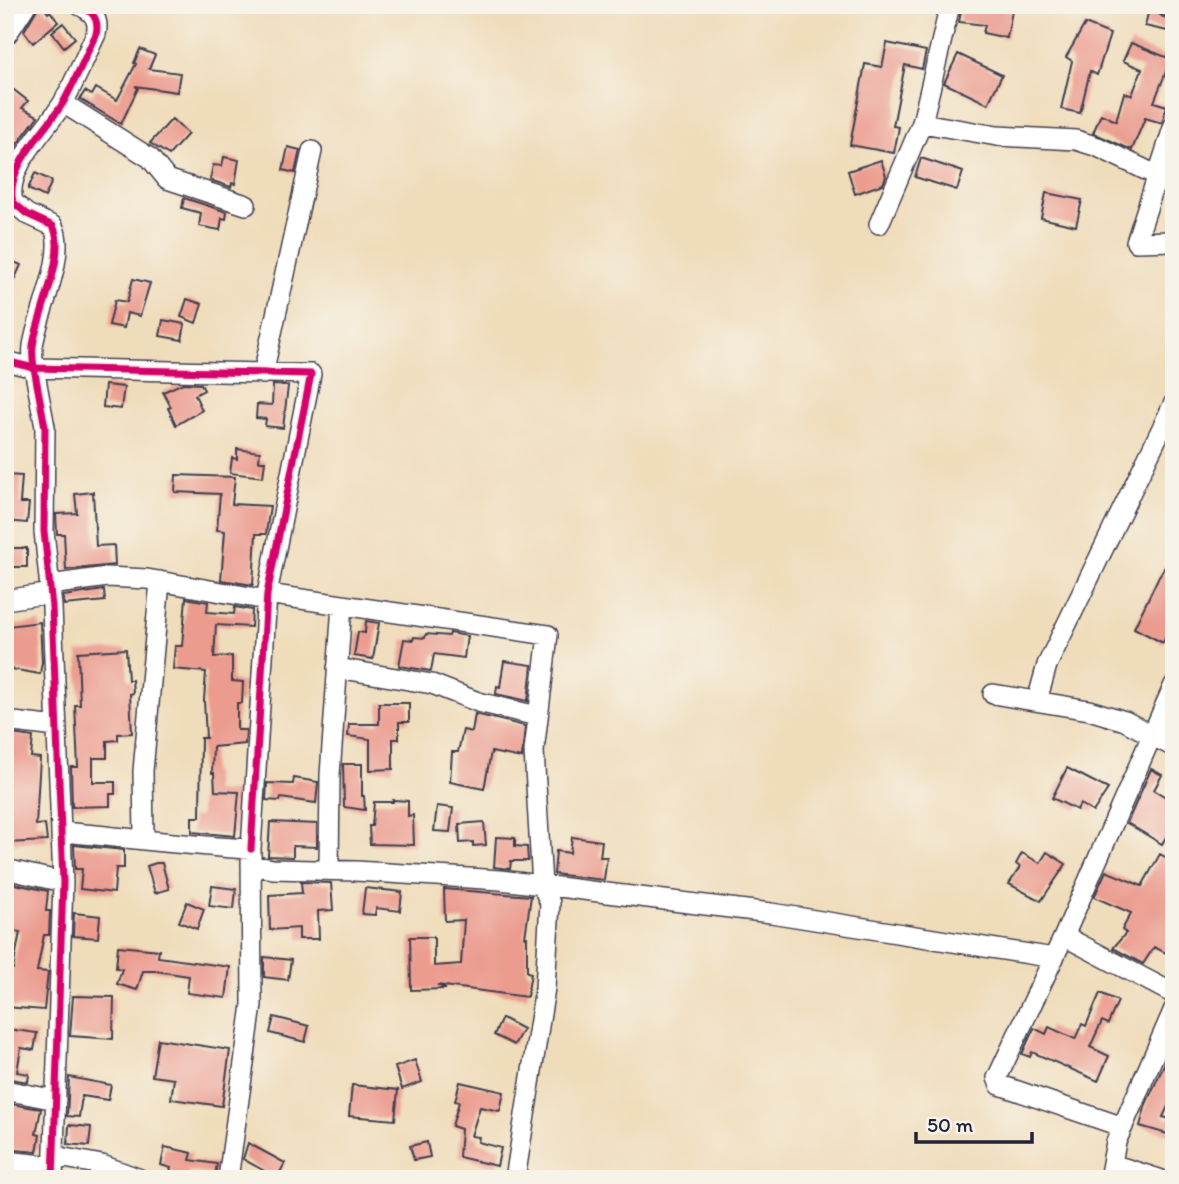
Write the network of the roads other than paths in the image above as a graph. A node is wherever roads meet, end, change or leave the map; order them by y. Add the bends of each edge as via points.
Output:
1 (22, 5) edge
2 (79, 5) edge
3 (950, 5) edge
4 (1166, 5) edge
5 (1174, 7) edge
6 (5, 31) edge
7 (63, 103) junction
8 (922, 123) junction
9 (1174, 125) edge
10 (312, 151) dead end
11 (1156, 175) junction
12 (246, 205) dead end
13 (879, 224) dead end
14 (1174, 241) edge
15 (5, 361) edge
16 (34, 368) junction
17 (263, 374) junction
18 (1174, 402) edge
19 (160, 581) junction
20 (50, 589) junction
21 (267, 597) junction
22 (5, 600) edge
23 (342, 605) junction
24 (337, 668) junction
25 (1174, 685) edge
26 (993, 694) dead end
27 (1037, 701) junction
28 (537, 716) junction
29 (5, 721) edge
30 (57, 727) junction
31 (1150, 736) junction
32 (1174, 747) edge
33 (61, 832) junction
34 (144, 838) junction
35 (251, 857) junction
36 (5, 869) edge
37 (329, 870) junction
38 (63, 882) junction
39 (542, 885) junction
40 (1064, 936) junction
41 (1054, 958) junction
42 (1174, 995) edge
43 (1174, 1009) edge
44 (5, 1090) edge
45 (56, 1100) junction
46 (1123, 1126) junction
47 (5, 1161) edge
48 (54, 1167) edge
49 (1110, 1171) edge
50 (140, 1179) edge
51 (228, 1179) edge
52 (515, 1179) edge
53 (1159, 1179) edge

1 - 6 street
2 - 7 street via 93,14 97,28
3 - 8 street
4 - 5 street
7 - 12 street via 150,158 167,179
7 - 16 street via 31,145 12,187 13,202 53,226 57,242 32,346
8 - 11 street via 997,136 1076,140
8 - 13 street
9 - 11 street
10 - 17 street
11 - 14 street via 1136,242
15 - 16 street
16 - 17 street
16 - 20 street via 45,427 44,531
17 - 21 street via 311,374
18 - 27 street via 1047,665
19 - 20 street via 107,577
19 - 21 street
19 - 34 street via 143,771
20 - 22 street
20 - 30 street
21 - 23 street
21 - 35 street
23 - 24 street
23 - 28 street via 548,635
24 - 28 street via 432,684 478,702
24 - 37 street
25 - 31 street
26 - 27 street
27 - 31 street via 1125,721
28 - 39 street via 534,751
29 - 30 street
30 - 33 street
31 - 32 street
31 - 40 street
33 - 34 street
33 - 38 street
34 - 35 street
35 - 37 street via 273,869
35 - 51 street via 252,1005
36 - 38 street
37 - 39 street
38 - 45 street
39 - 41 street via 771,913
39 - 52 street via 550,903 545,988
40 - 41 street
40 - 42 street
41 - 46 street via 997,1078 1000,1084
43 - 46 street
44 - 45 street
45 - 48 street
46 - 49 street
47 - 48 street
48 - 50 street via 102,1165
49 - 53 street

